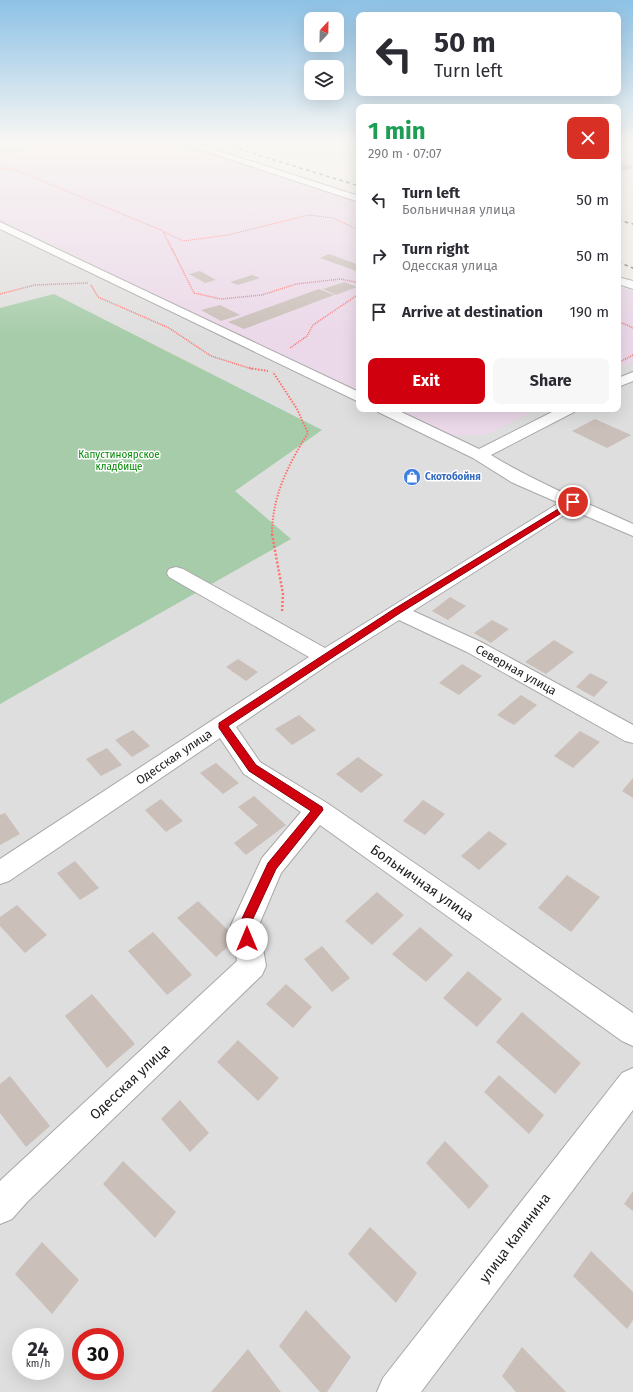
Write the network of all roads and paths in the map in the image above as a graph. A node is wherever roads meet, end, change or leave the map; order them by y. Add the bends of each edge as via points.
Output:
1 (106, 208) edge
2 (0, 224) edge
3 (356, 229) edge
4 (163, 232) junction
5 (621, 281) edge
6 (120, 282) junction
7 (90, 283) junction
8 (356, 283) edge
9 (633, 285) edge
10 (0, 294) edge
11 (356, 297) edge
12 (621, 322) edge
13 (633, 328) edge
14 (290, 348) dead end
15 (633, 355) edge
16 (621, 361) edge
17 (272, 371) junction
18 (310, 374) junction
19 (633, 376) edge
20 (621, 382) edge
21 (356, 397) edge
22 (389, 412) edge
23 (563, 412) edge
24 (479, 455) junction
25 (573, 502) junction
26 (633, 531) edge
27 (176, 573) dead end
28 (397, 611) junction
29 (278, 631) junction
30 (325, 657) junction
31 (222, 725) junction
32 (633, 735) edge
33 (318, 810) junction
34 (0, 873) edge
35 (633, 1031) edge
36 (633, 1084) edge
37 (0, 1207) edge
38 (397, 1392) edge

1 - 4 path
2 - 6 street
3 - 4 path via 333,218 309,215 228,235 183,241
4 - 8 path via 194,293 221,299 262,295 296,284 341,279
5 - 9 street
6 - 7 path
6 - 18 street
7 - 10 path via 35,285
7 - 17 path via 98,297 169,328 211,356 254,370
11 - 14 path via 313,325 307,336
12 - 13 path
15 - 16 path
17 - 18 path
17 - 29 path via 297,409 308,433 287,466 275,501 272,538 284,601
18 - 21 street
19 - 20 street
22 - 24 street
23 - 24 street
24 - 25 street via 517,478
25 - 26 street
25 - 28 street, Одесская улица
27 - 29 street
28 - 30 street, Одесская улица
28 - 32 street, Северная улица via 474,647
29 - 30 street
30 - 31 street, Одесская улица
31 - 33 street, Больничная улица via 252,768
31 - 34 street, Одесская улица
33 - 35 street, Больничная улица
33 - 37 street, Одесская улица via 271,866 245,925 252,966
36 - 38 street, улица Калинина

